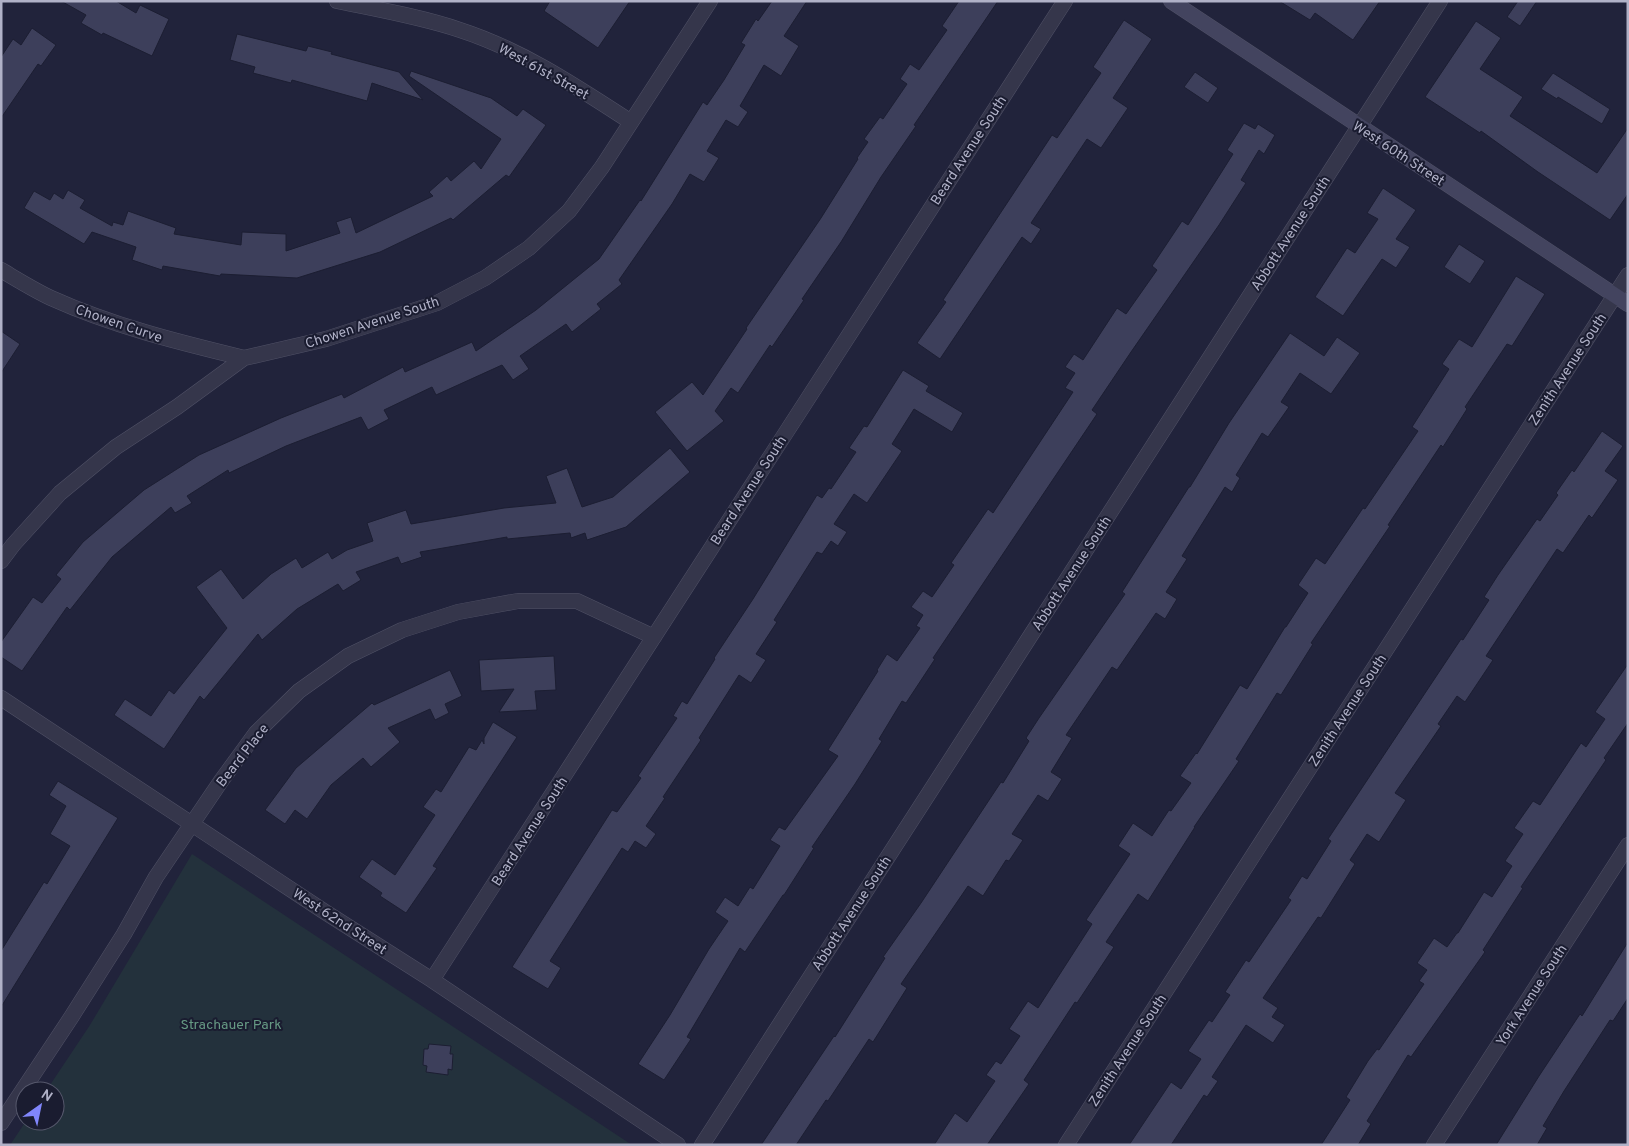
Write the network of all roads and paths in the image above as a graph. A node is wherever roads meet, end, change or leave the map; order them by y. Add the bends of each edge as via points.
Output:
1 (710, 1) edge
2 (1065, 1) edge
3 (1171, 1) edge
4 (1440, 1) edge
5 (340, 2) edge
6 (631, 122) junction
7 (1359, 127) junction
8 (1, 270) edge
9 (1628, 275) edge
10 (1615, 295) junction
11 (1628, 304) edge
12 (244, 358) junction
13 (1, 561) edge
14 (654, 637) junction
15 (1, 698) edge
16 (192, 825) junction
17 (1628, 845) edge
18 (432, 980) junction
19 (1, 1123) edge
20 (678, 1145) edge
21 (702, 1145) edge
22 (1066, 1145) edge
23 (1434, 1145) edge

1 - 6 street, Chowen Avenue South
2 - 14 street, Beard Avenue South
3 - 7 street, West 60th Street
4 - 7 street, Abbott Avenue South
5 - 6 street, West 61st Street via 460,30 517,53
6 - 12 street, Chowen Avenue South via 569,210 529,248 486,278 437,303 326,339
7 - 10 street, West 60th Street
7 - 21 street, Abbott Avenue South
8 - 12 street, Chowen Curve via 50,298 106,320
9 - 10 street, Zenith Avenue South
10 - 11 street, West 60th Street
10 - 22 street, Zenith Avenue South
12 - 13 street, Chowen Avenue South via 116,447 60,493
14 - 16 street, Beard Place via 577,601 518,601 458,612 402,630 348,656 299,691 256,733
14 - 18 street, Beard Avenue South
15 - 16 street, West 62nd Street
16 - 18 street, West 62nd Street
16 - 19 street, Beard Place
17 - 23 street, York Avenue South
18 - 20 street, West 62nd Street

